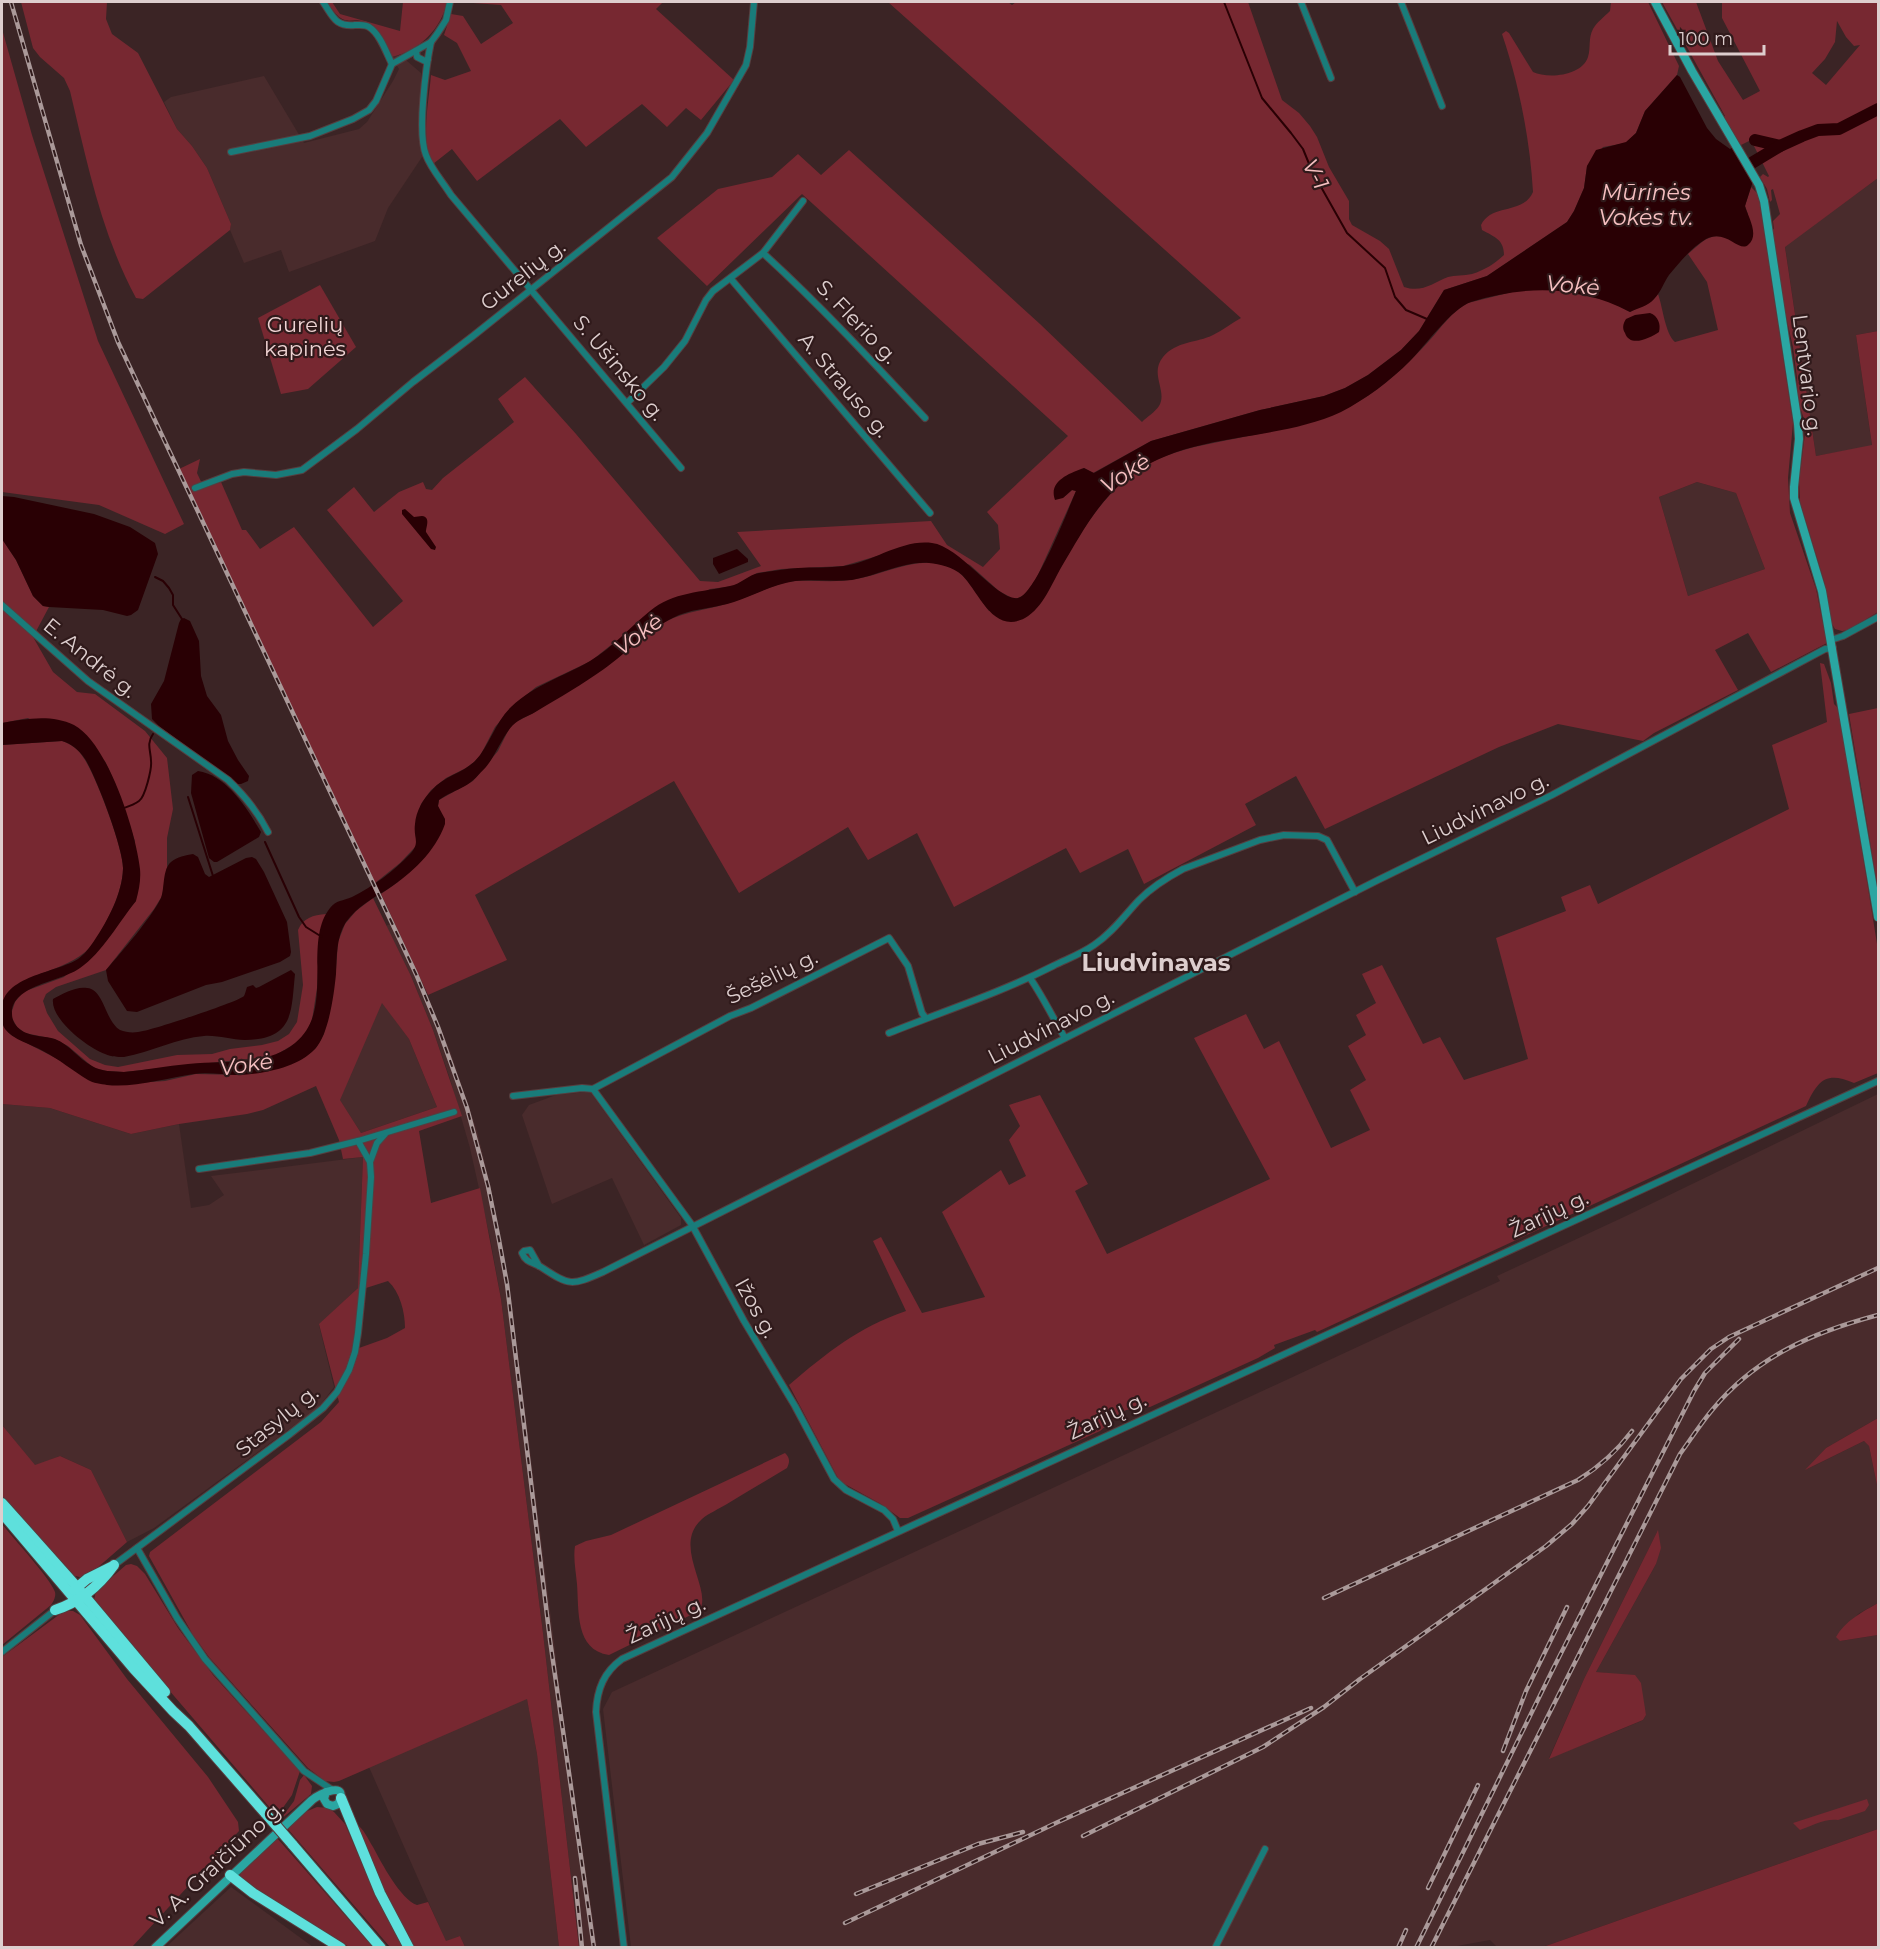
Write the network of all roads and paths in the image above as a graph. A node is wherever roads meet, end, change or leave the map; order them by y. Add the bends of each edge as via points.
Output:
1 (323, 2) edge
2 (450, 2) edge
3 (754, 2) edge
4 (1301, 2) edge
5 (1401, 2) edge
6 (1655, 2) edge
7 (431, 42) junction
8 (416, 51) junction
9 (428, 59) junction
10 (392, 64) junction
11 (1331, 78) dead end
12 (1442, 106) dead end
13 (231, 152) dead end
14 (803, 201) dead end
15 (763, 253) junction
16 (731, 279) junction
17 (530, 290) junction
18 (627, 403) junction
19 (925, 418) dead end
20 (681, 468) dead end
21 (195, 488) dead end
22 (930, 513) dead end
23 (2, 605) edge
24 (1878, 617) edge
25 (1832, 644) junction
26 (268, 832) dead end
27 (1355, 892) junction
28 (1878, 917) edge
29 (1030, 978) junction
30 (925, 1017) junction
31 (889, 1033) dead end
32 (1065, 1038) junction
33 (1878, 1080) edge
34 (593, 1089) junction
35 (513, 1095) dead end
36 (454, 1112) dead end
37 (386, 1132) junction
38 (358, 1141) junction
39 (370, 1162) junction
40 (199, 1169) dead end
41 (693, 1225) junction
42 (539, 1266) dead end
43 (2, 1503) edge
44 (2, 1513) edge
45 (898, 1531) junction
46 (137, 1548) junction
47 (114, 1565) joint
48 (77, 1594) junction
49 (56, 1610) joint
50 (2, 1652) edge
51 (312, 1778) junction
52 (326, 1796) junction
53 (340, 1798) junction
54 (1265, 1849) dead end
55 (230, 1875) junction
56 (155, 1947) edge
57 (341, 1947) edge
58 (381, 1947) edge
59 (409, 1947) edge
60 (624, 1947) edge
61 (1215, 1947) edge

1 - 10 street via 342,26 369,27
2 - 7 street via 446,20
3 - 17 street, Gurelių g. via 746,65 707,133 680,168
4 - 11 street
5 - 12 street
6 - 25 main road, Lentvario g. via 1759,185 1798,424 1794,498 1818,574
7 - 8 street
7 - 9 street, S. Ušinsko g.
8 - 9 street via 419,59
8 - 10 street
9 - 17 street, S. Ušinsko g. via 423,141 426,155 451,195
10 - 13 street via 373,106 362,115 310,136
14 - 15 street
15 - 16 street
15 - 19 street, S. Flerio g. via 807,293
16 - 18 street via 713,291 685,340
16 - 22 street, A. Strauso g.
17 - 18 street, S. Ušinsko g.
17 - 21 street, Gurelių g. via 302,470 276,475 243,472
18 - 20 street, S. Ušinsko g.
23 - 26 street, E. Andrė g. via 88,681 240,791
24 - 25 street, Liudvinavo g.
25 - 27 street, Liudvinavo g. via 1552,795
25 - 28 main road, Lentvario g.
27 - 29 street via 1327,840 1284,835 1260,840 1183,868 1139,900 1092,947
27 - 32 street, Liudvinavo g.
29 - 30 street
29 - 32 street
30 - 31 street
30 - 34 street, Šešėlių g. via 908,966 889,938
32 - 41 street, Liudvinavo g.
33 - 45 street, Žarijų g.
34 - 35 street
34 - 41 street, Ižos g.
36 - 37 street
37 - 38 street
37 - 39 street
38 - 39 street
38 - 40 street via 279,1158
39 - 46 street, Stasylų g. via 358,1333 349,1370 337,1392 298,1428
41 - 42 street, Liudvinavo g. via 577,1283 564,1282
41 - 45 street, Ižos g. via 834,1479 846,1490 884,1510
43 - 48 highway
44 - 48 highway
45 - 60 street, Žarijų g. via 632,1653 610,1669 598,1690 596,1712
46 - 47 street, Stasylų g.
46 - 51 street via 198,1650
47 - 48 highway via 97,1574
48 - 49 highway
48 - 58 highway, bridge
49 - 50 street
51 - 52 street
51 - 52 street via 328,1786
52 - 53 main road via 337,1791
52 - 53 main road, V. A. Graičiūno g. via 336,1805
52 - 55 main road, V. A. Graičiūno g. via 303,1808
53 - 59 highway via 380,1893
54 - 61 street
55 - 56 main road, V. A. Graičiūno g.
55 - 57 highway

